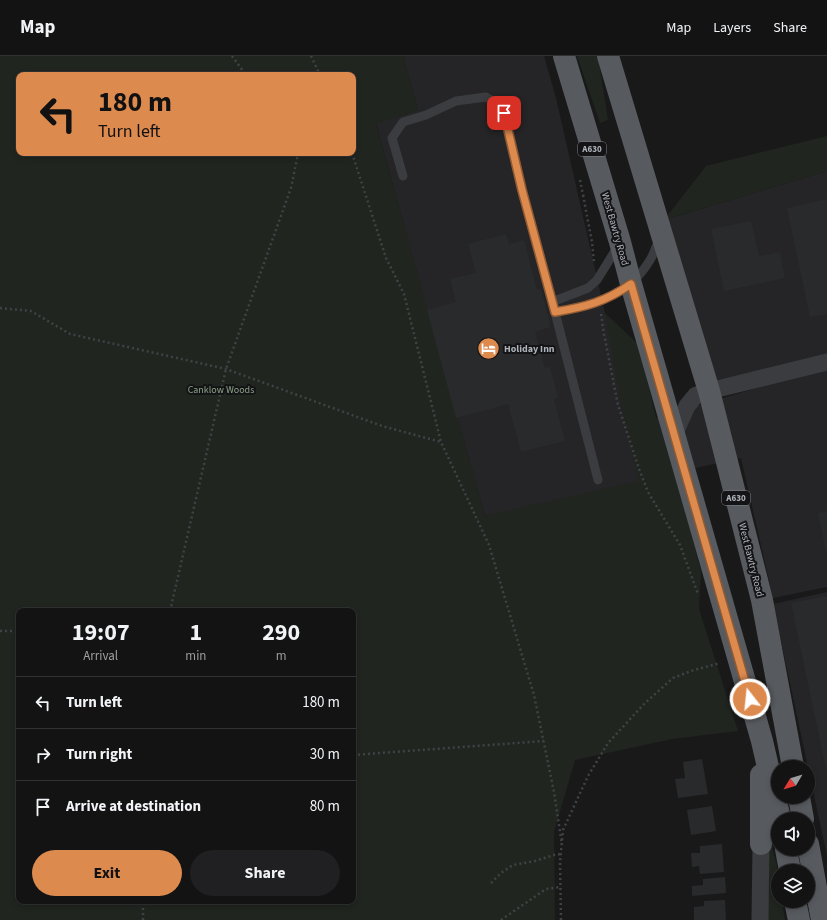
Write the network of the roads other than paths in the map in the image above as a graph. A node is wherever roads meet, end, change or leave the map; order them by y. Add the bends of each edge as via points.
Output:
1 (564, 56) edge
2 (608, 56) edge
3 (403, 176) dead end
4 (661, 234) junction
5 (620, 242) junction
6 (631, 284) junction
7 (552, 302) junction
8 (555, 312) junction
9 (827, 362) edge
10 (709, 391) junction
11 (674, 435) junction
12 (598, 480) dead end
13 (762, 741) junction
14 (792, 760) edge
15 (778, 812) edge
16 (761, 844) joint
17 (810, 856) edge
18 (797, 908) edge
19 (760, 920) edge
20 (799, 920) edge
21 (822, 920) edge

1 - 5 main road, West Bawtry Road / A630
2 - 4 main road, West Bawtry Road / A630
3 - 7 lane via 392,138 403,122 456,101 486,97 496,103 504,113
4 - 6 lane via 651,259
4 - 10 main road, West Bawtry Road / A630
5 - 6 main road, West Bawtry Road / A630
5 - 7 lane via 597,280 588,288
6 - 8 lane via 599,302
6 - 11 main road, West Bawtry Road / A630
7 - 8 lane
8 - 12 lane
9 - 10 street
10 - 11 street via 696,395 687,406
10 - 14 main road, West Bawtry Road / A630 via 762,600
11 - 13 main road, West Bawtry Road / A630
13 - 15 main road, West Bawtry Road / A630
13 - 16 main road
16 - 19 street
17 - 21 main road
18 - 20 main road

